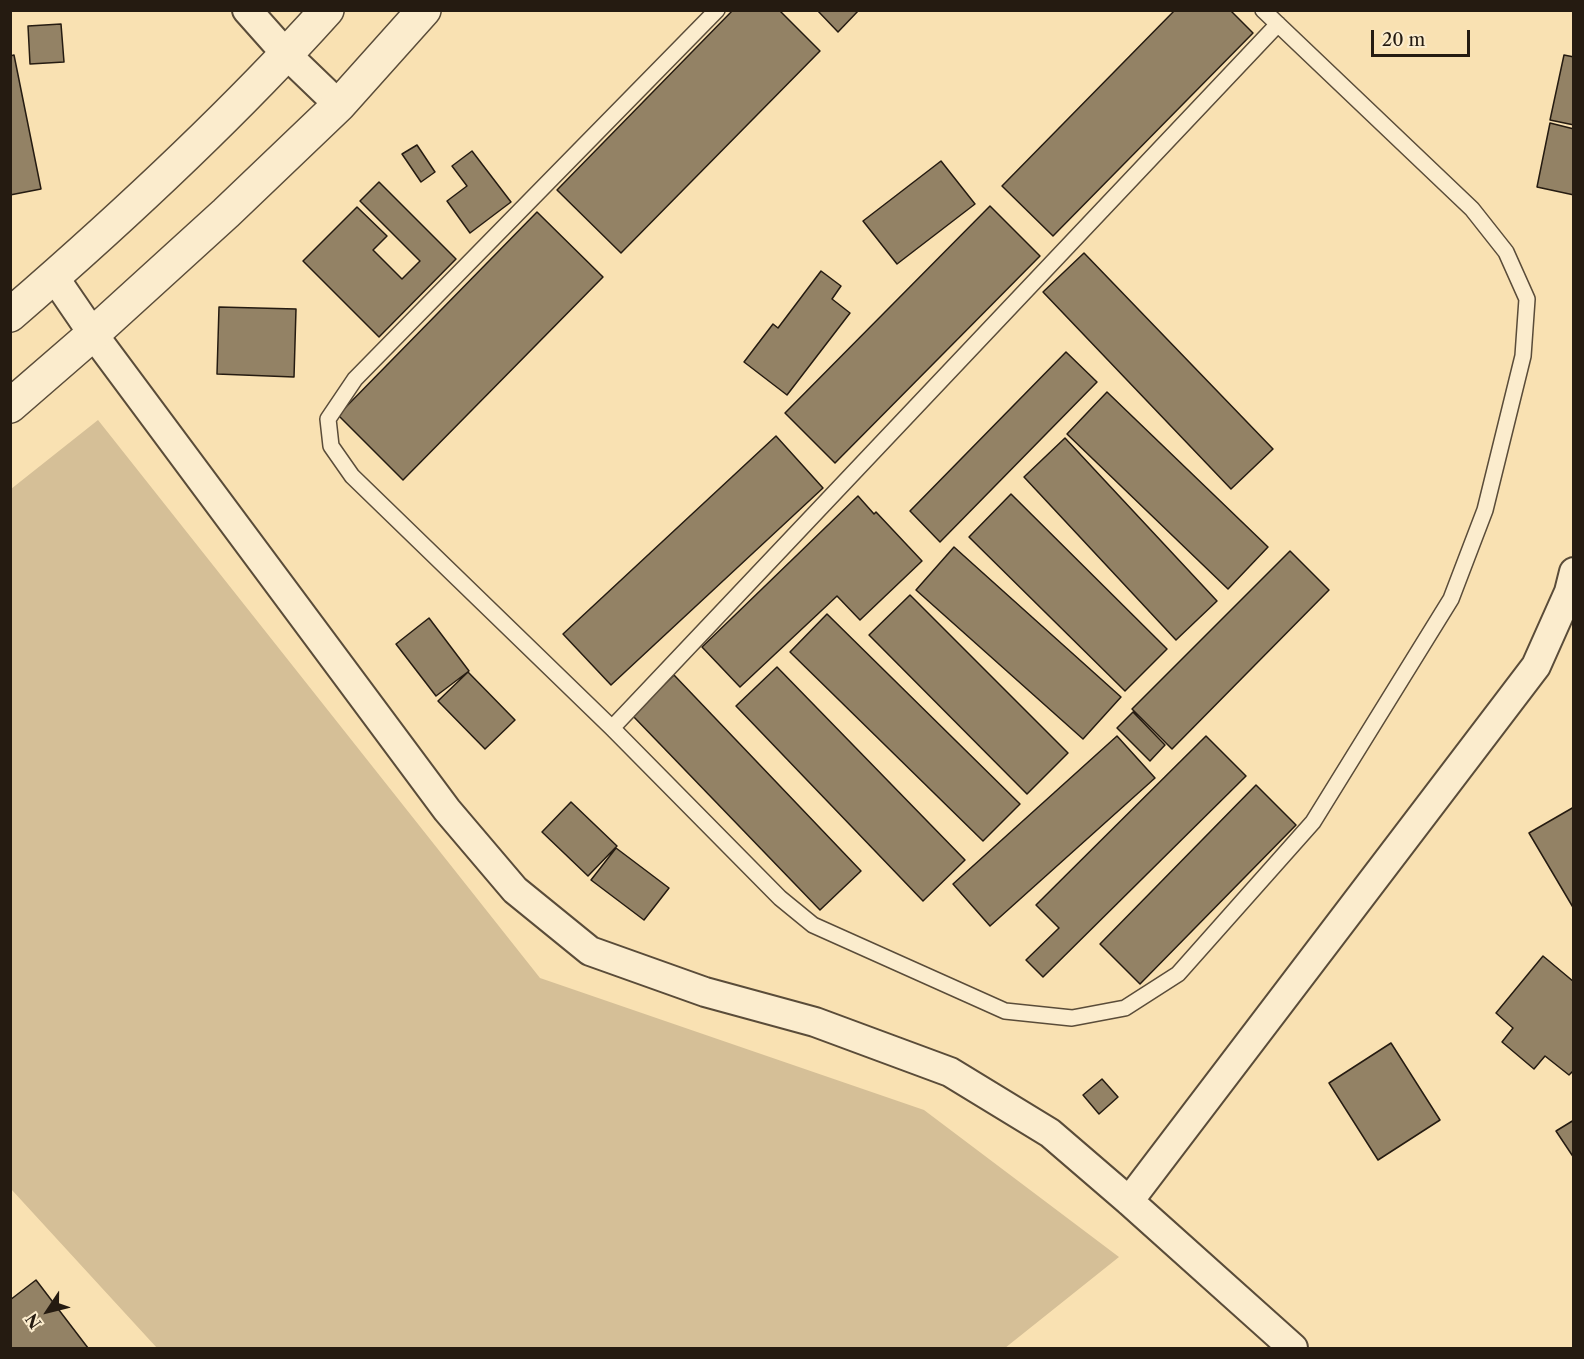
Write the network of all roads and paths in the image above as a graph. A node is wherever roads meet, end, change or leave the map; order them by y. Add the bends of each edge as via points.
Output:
1 (247, 10) edge
2 (327, 10) edge
3 (424, 10) edge
4 (717, 10) edge
5 (1263, 10) edge
6 (1278, 24) junction
7 (287, 55) junction
8 (339, 105) junction
9 (54, 277) junction
10 (10, 315) edge
11 (93, 334) junction
12 (10, 405) edge
13 (1574, 572) edge
14 (612, 728) junction
15 (1129, 1201) junction
16 (1293, 1348) edge

1 - 7 street
2 - 7 street
3 - 8 street
4 - 14 lane via 355,379 328,419 331,446 352,476
5 - 6 lane
6 - 14 lane
6 - 14 lane via 1472,209 1506,252 1527,299 1523,356 1485,510 1451,599 1313,822 1178,974 1125,1008 1072,1017 1005,1011 813,925 780,898
7 - 8 street
7 - 9 street via 169,173
8 - 11 street
9 - 10 street
9 - 11 street
11 - 12 street
11 - 15 street via 447,810 515,890 590,951 705,992 815,1022 950,1072 1050,1133
13 - 15 street via 1536,666
15 - 16 street

